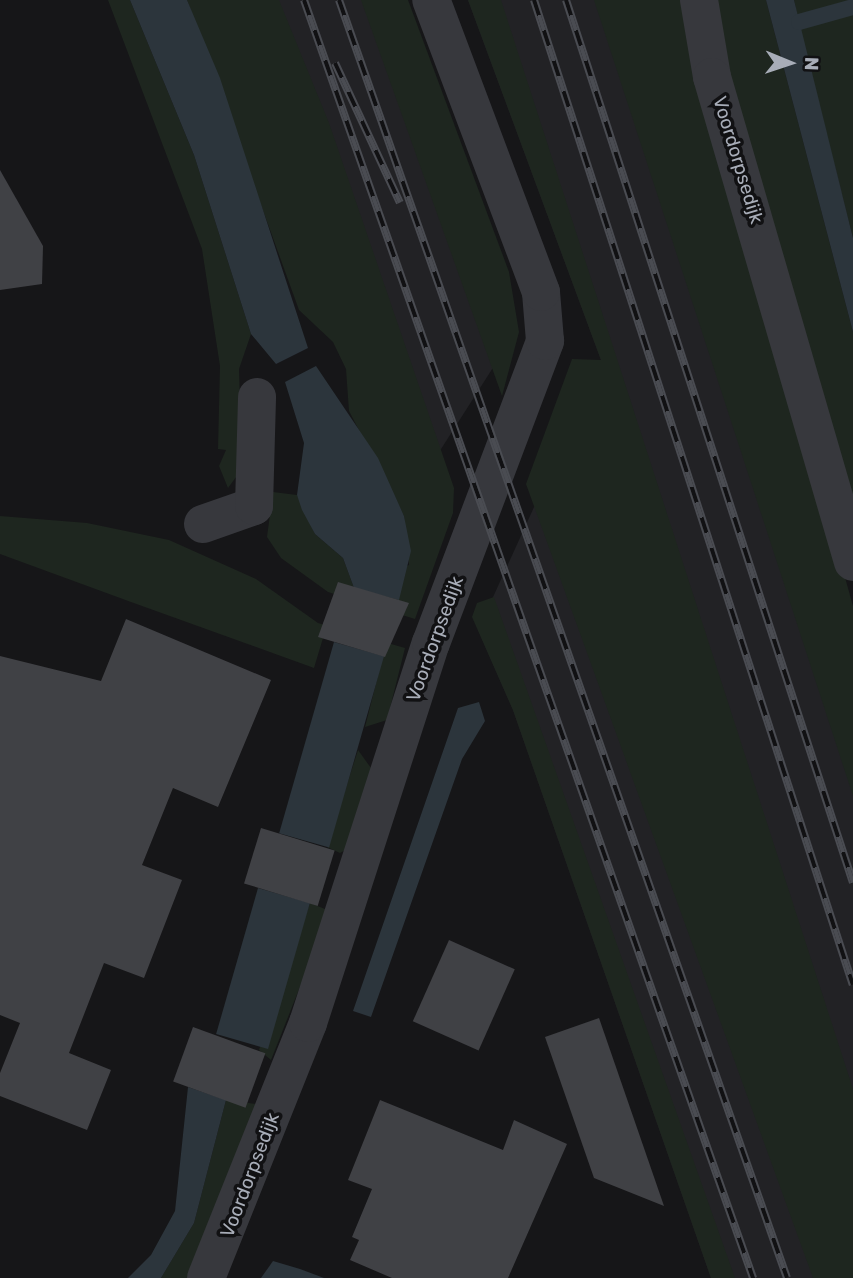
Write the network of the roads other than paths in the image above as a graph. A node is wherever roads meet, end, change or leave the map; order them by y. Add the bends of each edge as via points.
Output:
1 (430, 0) edge
2 (699, 0) edge
3 (257, 397) dead end
4 (203, 524) dead end
5 (853, 562) edge
6 (206, 1278) edge

1 - 6 street, Voordorpsedijk via 541,292 545,341 431,643 308,1023
2 - 5 street, Voordorpsedijk via 712,77
3 - 4 street via 254,506

